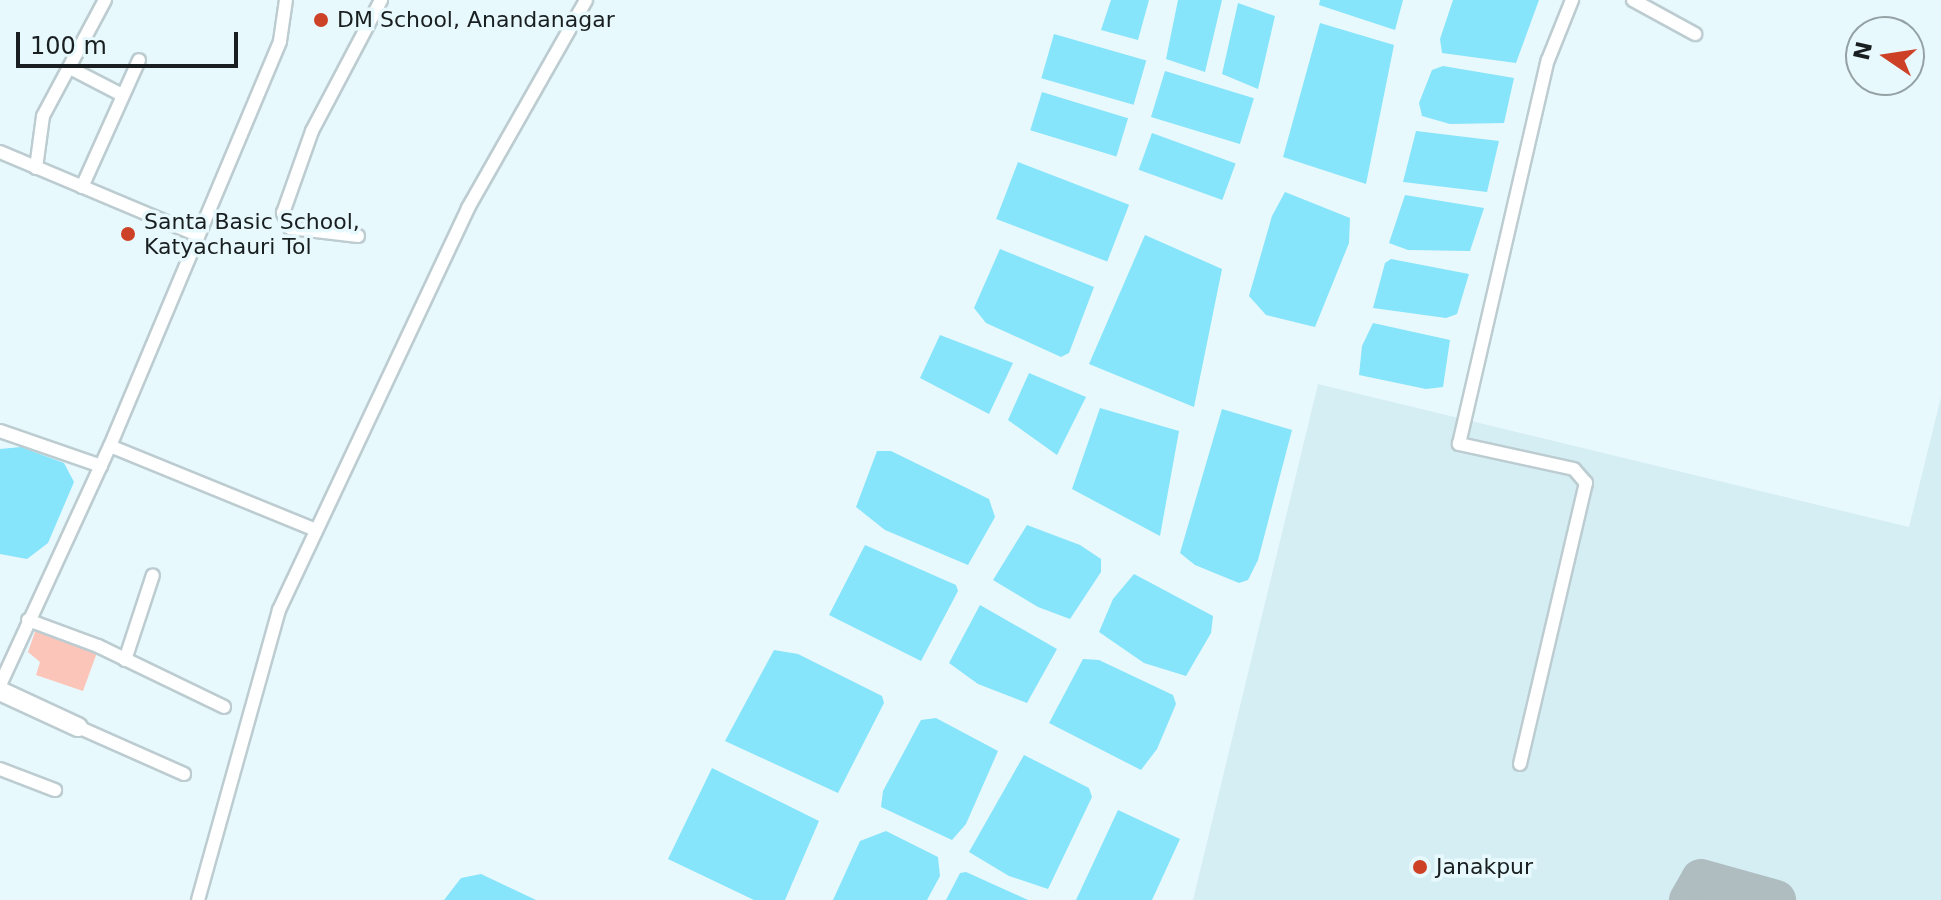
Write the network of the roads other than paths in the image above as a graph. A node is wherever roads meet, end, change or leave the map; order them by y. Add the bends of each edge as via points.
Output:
1 (105, 0) edge
2 (286, 0) edge
3 (381, 0) edge
4 (586, 0) edge
5 (1572, 0) edge
6 (1633, 0) edge
7 (1695, 34) dead end
8 (139, 60) dead end
9 (70, 68) junction
10 (122, 95) junction
11 (0, 152) edge
12 (36, 168) junction
13 (82, 187) junction
14 (197, 235) junction
15 (358, 236) dead end
16 (0, 431) edge
17 (110, 446) junction
18 (101, 466) junction
19 (316, 530) junction
20 (153, 575) dead end
21 (28, 620) junction
22 (125, 660) junction
23 (0, 688) edge
24 (224, 707) dead end
25 (78, 727) joint
26 (1520, 764) dead end
27 (0, 769) edge
28 (184, 774) dead end
29 (55, 790) dead end
30 (198, 900) edge

1 - 9 street
2 - 14 street via 280,41
3 - 15 street via 312,131 283,213 290,228
4 - 19 street via 468,208
5 - 26 street via 1548,60 1459,444 1574,469 1586,483
6 - 7 street
8 - 10 street
9 - 10 street
9 - 12 street via 43,116
10 - 13 street
11 - 12 street
12 - 13 street
13 - 14 street
14 - 17 street
16 - 18 street
17 - 18 street
17 - 19 street
18 - 21 street
19 - 30 street via 269,638
20 - 22 street
21 - 22 street
21 - 23 street
22 - 24 street
23 - 25 street
25 - 28 street
27 - 29 street

